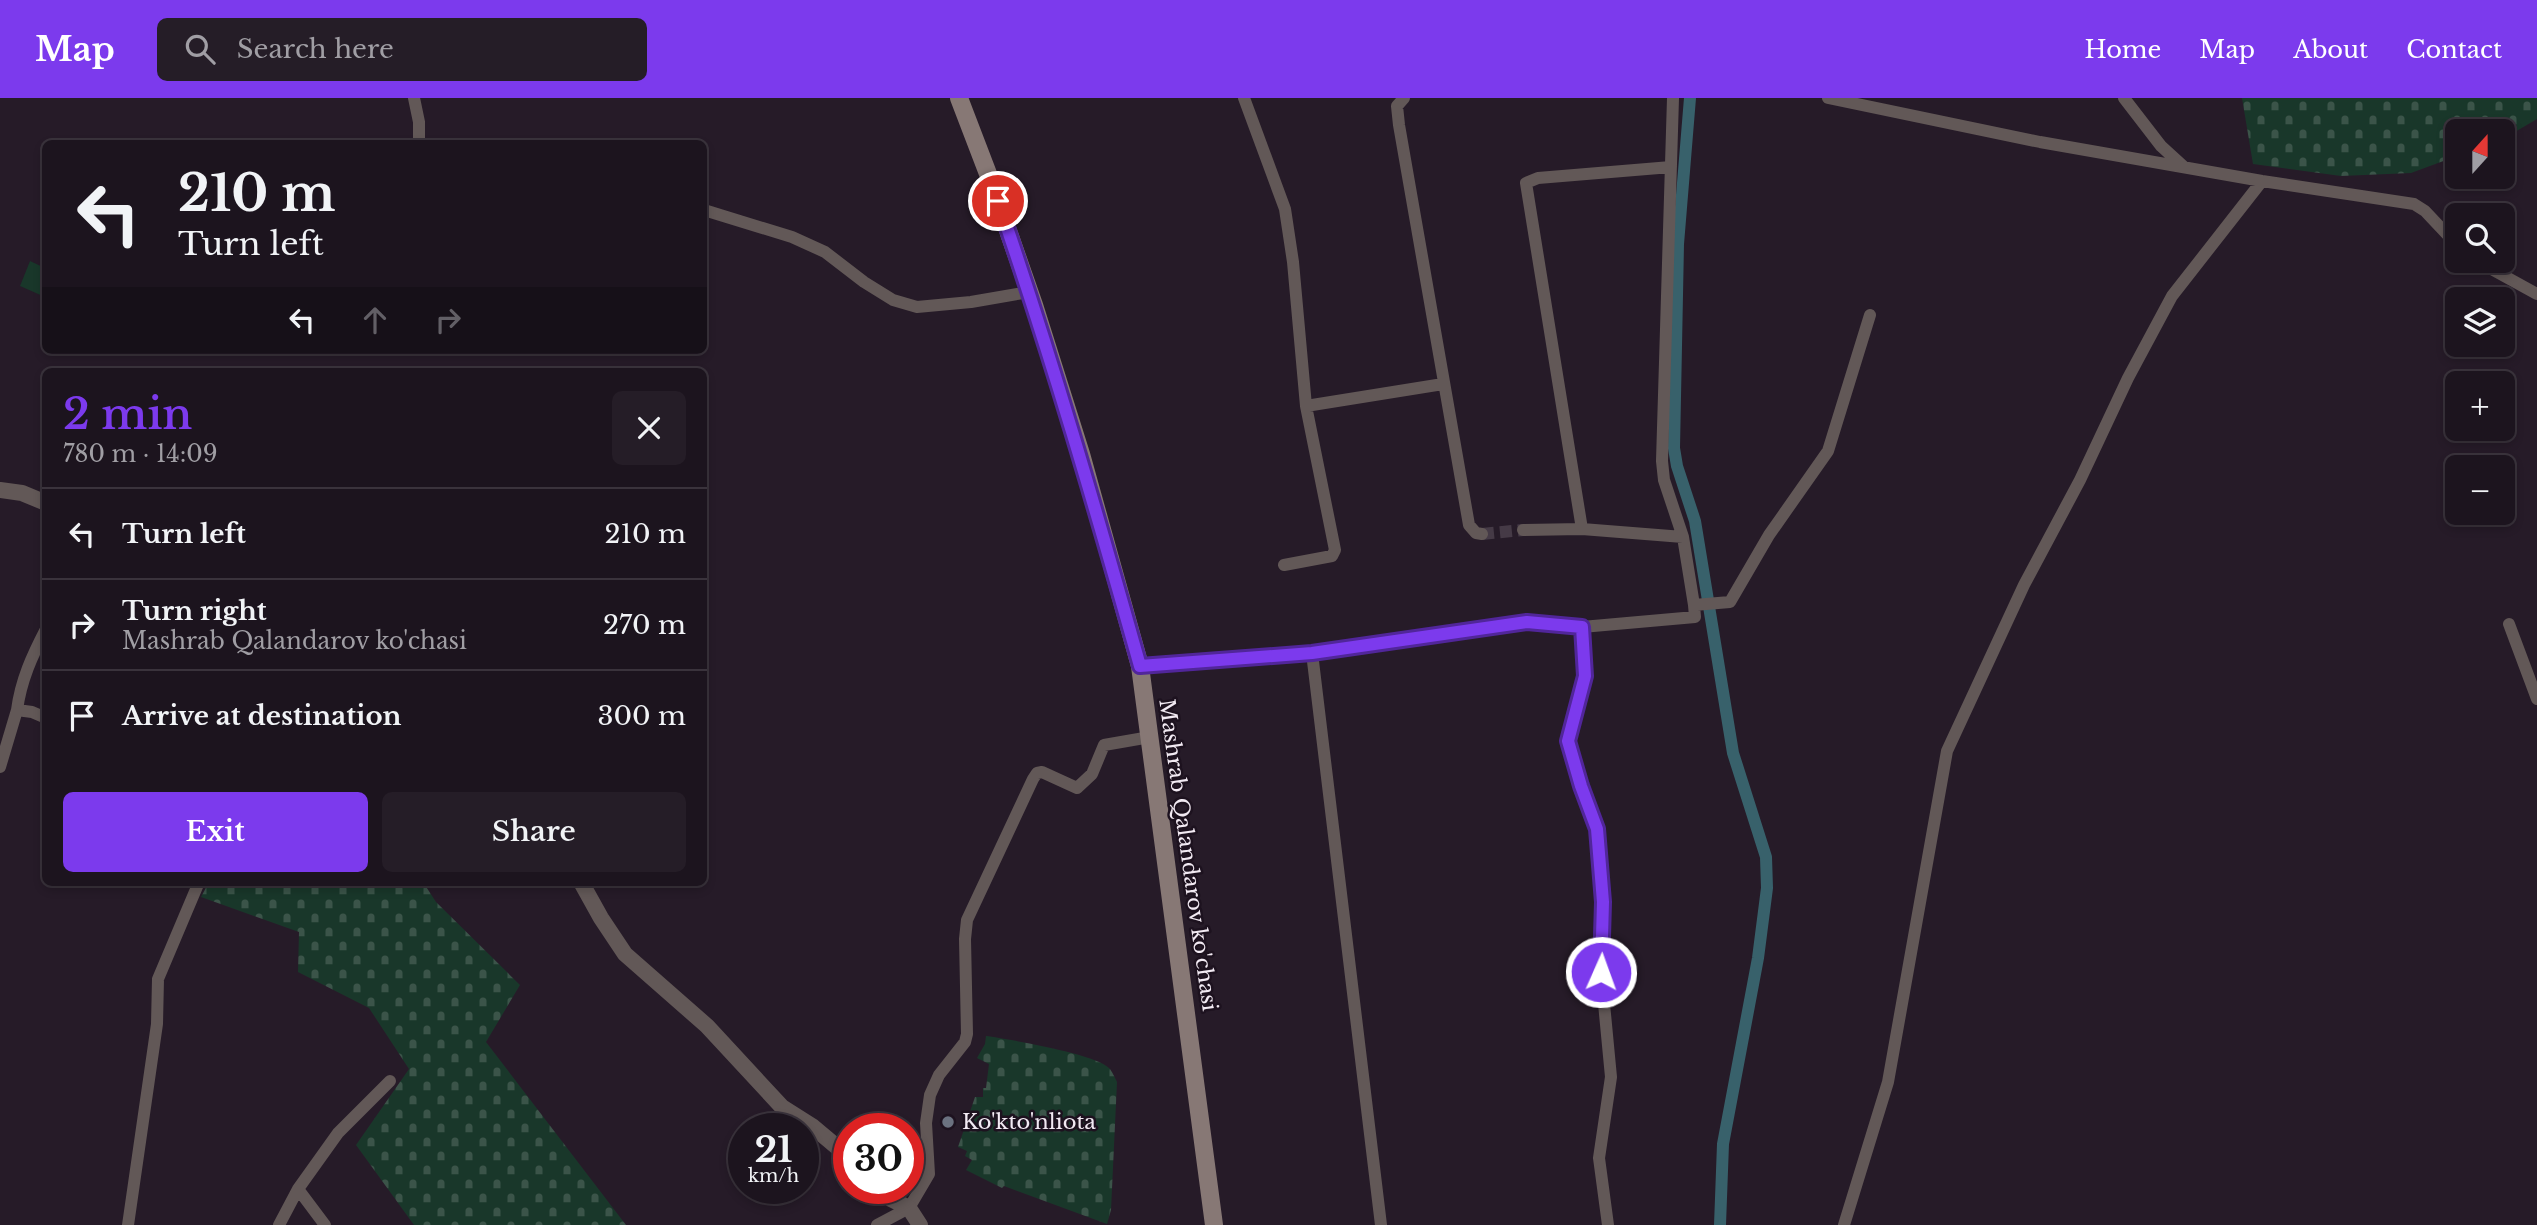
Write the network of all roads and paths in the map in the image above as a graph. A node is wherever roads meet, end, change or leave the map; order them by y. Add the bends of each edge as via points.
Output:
1 (414, 98) edge
2 (959, 98) edge
3 (1244, 98) edge
4 (1404, 98) edge
5 (1673, 98) edge
6 (1828, 98) edge
7 (2124, 98) edge
8 (419, 140) edge
9 (1671, 167) junction
10 (2184, 168) junction
11 (2262, 181) junction
12 (707, 211) edge
13 (2445, 232) edge
14 (2499, 273) edge
15 (1029, 292) junction
16 (2537, 294) edge
17 (1870, 315) dead end
18 (1443, 384) junction
19 (1306, 406) junction
20 (0, 490) edge
21 (42, 501) edge
22 (1582, 529) junction
23 (1524, 530) tunnel mouth
24 (1482, 534) dead end
25 (1683, 537) junction
26 (1284, 565) dead end
27 (1697, 605) junction
28 (2509, 624) dead end
29 (1582, 627) junction
30 (42, 638) edge
31 (1312, 653) junction
32 (1140, 666) junction
33 (2537, 699) edge
34 (17, 710) junction
35 (42, 716) edge
36 (1150, 737) junction
37 (0, 767) edge
38 (197, 886) edge
39 (583, 886) edge
40 (390, 1081) dead end
41 (833, 1144) edge
42 (298, 1189) junction
43 (901, 1204) edge
44 (909, 1208) junction
45 (128, 1225) edge
46 (279, 1225) edge
47 (325, 1225) edge
48 (877, 1225) edge
49 (920, 1225) edge
50 (1214, 1225) edge
51 (1381, 1225) edge
52 (1608, 1225) edge
53 (1844, 1225) edge

1 - 8 street
2 - 15 main road, Mashrab Qalandarov ko'chasi
3 - 19 street via 1284,209
4 - 18 street via 1397,106 1399,125
5 - 9 street
6 - 10 street
7 - 10 street
9 - 22 street via 1538,178 1526,183
9 - 25 street via 1662,461
10 - 11 street
11 - 13 street via 2414,204
11 - 53 street via 2172,296 2024,585 1947,751 1888,1083
12 - 15 street via 825,252 893,300 917,307
14 - 16 street
15 - 32 main road, Mashrab Qalandarov ko'chasi
17 - 27 street via 1828,451 1769,535 1730,602
18 - 19 street
18 - 24 street via 1469,525
19 - 26 street via 1335,550 1332,556
20 - 21 street
22 - 23 street
22 - 25 street
25 - 27 street
27 - 29 street via 1695,617
28 - 33 street
29 - 31 street via 1527,622
29 - 52 street via 1585,676 1568,741 1597,829 1601,858 1601,972 1611,1077 1599,1158
30 - 34 street via 20,688
31 - 32 street
31 - 51 street
32 - 36 main road, Mashrab Qalandarov ko'chasi
34 - 35 street
34 - 37 street
36 - 44 street via 1104,745 1092,774 1077,788 1042,772 1033,779 967,920 967,1034 930,1095 926,1123 929,1174
36 - 50 main road, Mashrab Qalandarov ko'chasi
38 - 45 street via 158,979 157,1024
39 - 41 street via 625,954 707,1027 782,1107
40 - 42 street via 338,1133
42 - 46 street
42 - 47 street
43 - 44 street
44 - 48 street
44 - 49 street

